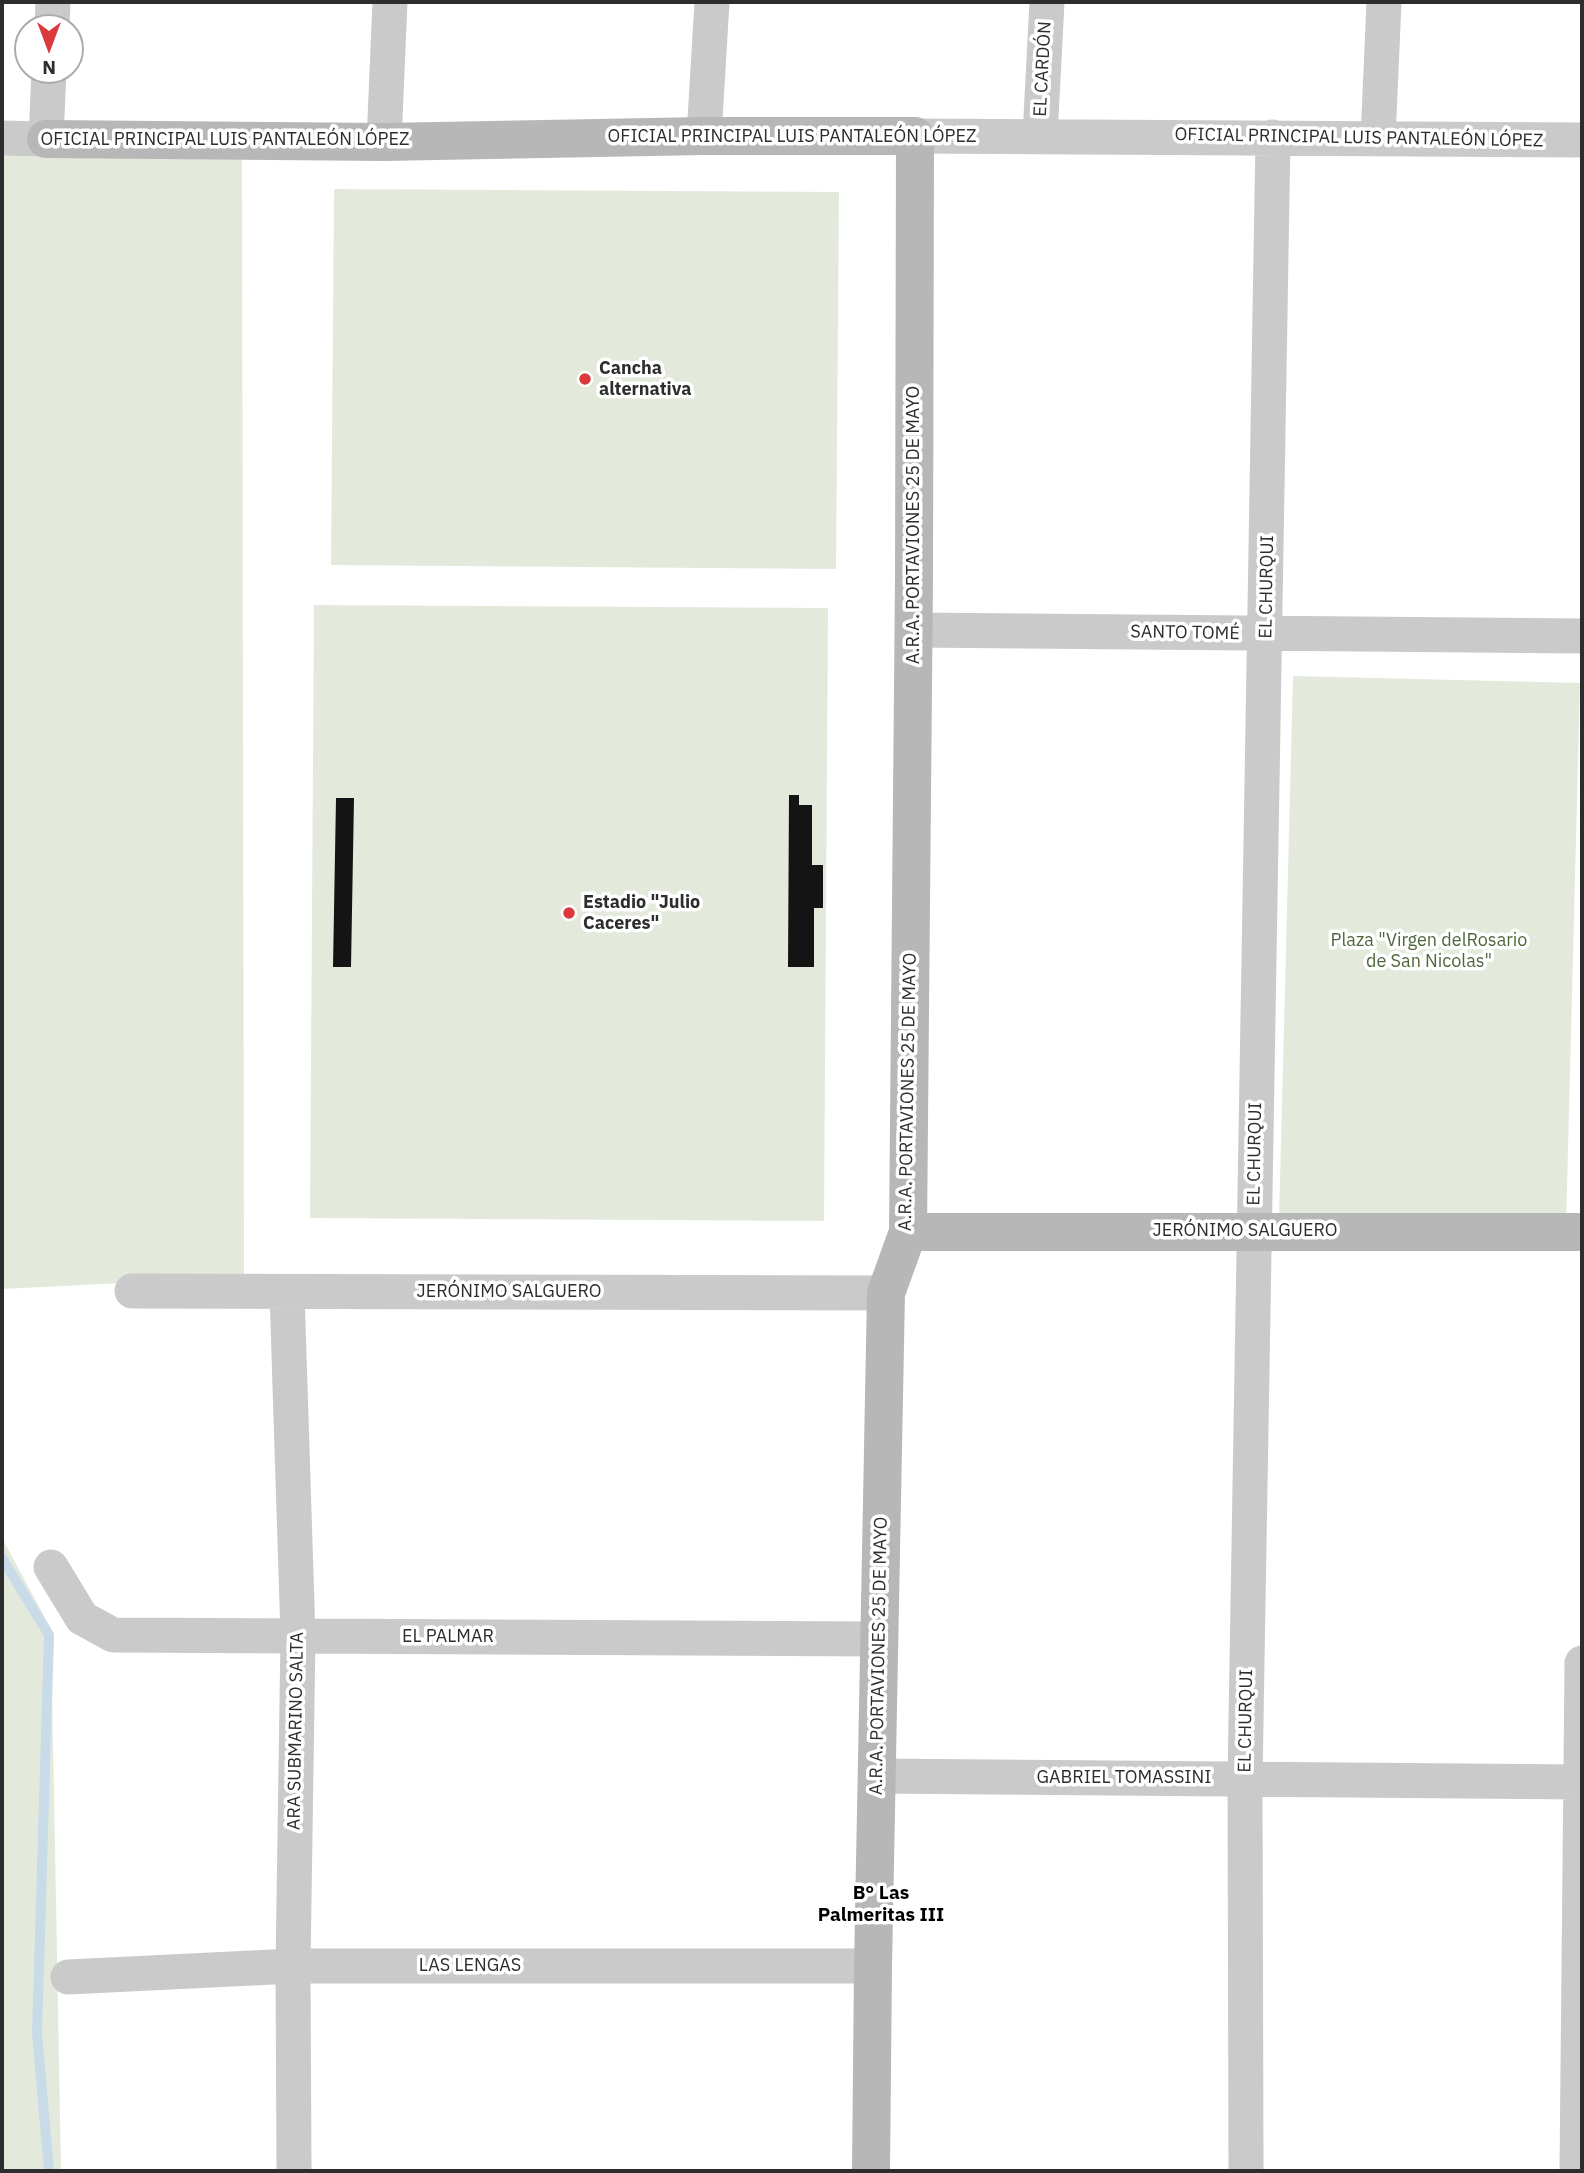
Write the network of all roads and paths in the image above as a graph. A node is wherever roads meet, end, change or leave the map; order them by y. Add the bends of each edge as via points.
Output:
1 (390, 2) edge
2 (712, 2) edge
3 (1047, 2) edge
4 (1384, 2) edge
5 (49, 84) edge
6 (704, 136) junction
7 (915, 136) junction
8 (1040, 136) junction
9 (1273, 137) junction
10 (2, 138) edge
11 (46, 139) junction
12 (1378, 139) junction
13 (1582, 140) edge
14 (384, 142) junction
15 (913, 630) junction
16 (1266, 633) junction
17 (1582, 636) edge
18 (1254, 1230) junction
19 (908, 1232) junction
20 (1582, 1232) edge
21 (132, 1291) dead end
22 (286, 1292) junction
23 (886, 1293) junction
24 (51, 1567) dead end
25 (298, 1636) junction
26 (879, 1639) junction
27 (1582, 1663) edge
28 (876, 1776) junction
29 (1245, 1779) junction
30 (1582, 1782) edge
31 (293, 1966) junction
32 (873, 1966) junction
33 (68, 1978) dead end
34 (294, 2171) edge
35 (871, 2171) edge
36 (1246, 2171) edge
37 (1577, 2171) edge

1 - 14 street
2 - 6 street
3 - 8 street, EL CARDÓN
4 - 12 street
5 - 11 street
6 - 7 street, OFICIAL PRINCIPAL LUIS PANTALEÓN LÓPEZ
6 - 14 street, OFICIAL PRINCIPAL LUIS PANTALEÓN LÓPEZ
7 - 8 street, OFICIAL PRINCIPAL LUIS PANTALEÓN LÓPEZ
7 - 15 street, A.R.A. PORTAVIONES 25 DE MAYO
8 - 9 street, OFICIAL PRINCIPAL LUIS PANTALEÓN LÓPEZ
9 - 12 street, OFICIAL PRINCIPAL LUIS PANTALEÓN LÓPEZ
9 - 16 street, EL CHURQUI
10 - 11 street, OFICIAL PRINCIPAL LUIS PANTALEÓN LÓPEZ
11 - 14 street, OFICIAL PRINCIPAL LUIS PANTALEÓN LÓPEZ
12 - 13 street, OFICIAL PRINCIPAL LUIS PANTALEÓN LÓPEZ
15 - 16 street, SANTO TOMÉ
15 - 19 street, A.R.A. PORTAVIONES 25 DE MAYO
16 - 17 street, SANTO TOMÉ
16 - 18 street, EL CHURQUI
18 - 19 street, JERÓNIMO SALGUERO
18 - 20 street, JERÓNIMO SALGUERO
18 - 29 street, EL CHURQUI
19 - 23 street, A.R.A. PORTAVIONES 25 DE MAYO
21 - 22 street, JERÓNIMO SALGUERO
22 - 23 street, JERÓNIMO SALGUERO
22 - 25 street, ARA SUBMARINO SALTA
23 - 26 street, A.R.A. PORTAVIONES 25 DE MAYO
24 - 25 street, EL PALMAR via 82,1618 113,1635
25 - 26 street, EL PALMAR
25 - 31 street, ARA SUBMARINO SALTA
26 - 28 street, A.R.A. PORTAVIONES 25 DE MAYO
27 - 30 street
28 - 29 street, GABRIEL TOMASSINI
28 - 32 street, A.R.A. PORTAVIONES 25 DE MAYO
29 - 30 street, GABRIEL TOMASSINI
29 - 36 street, EL CHURQUI
30 - 37 street
31 - 32 street, LAS LENGAS
31 - 33 street, LAS LENGAS
31 - 34 street, ARA SUBMARINO SALTA
32 - 35 street, A.R.A. PORTAVIONES 25 DE MAYO

